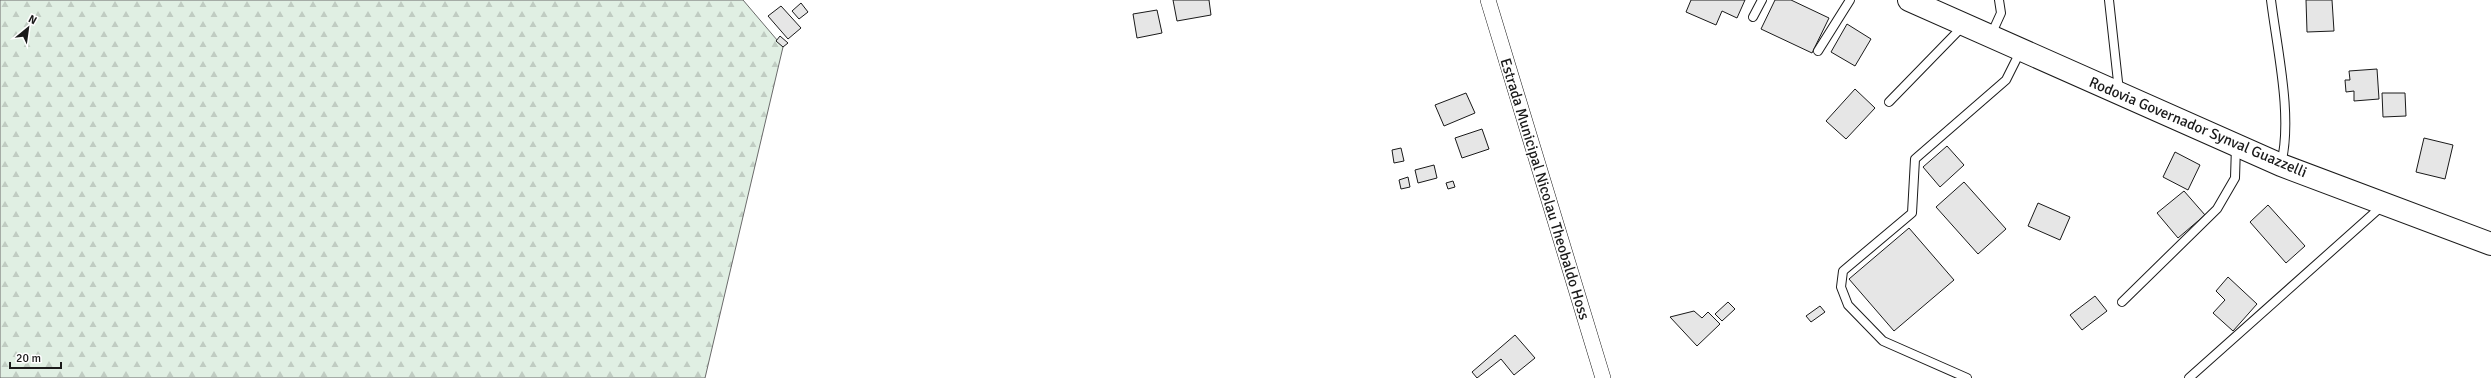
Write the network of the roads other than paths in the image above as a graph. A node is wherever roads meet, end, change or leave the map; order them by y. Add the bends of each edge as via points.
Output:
1 (1488, 0) edge
2 (1762, 0) edge
3 (1850, 0) edge
4 (1909, 0) edge
5 (1999, 0) edge
6 (2109, 0) edge
7 (2271, 0) edge
8 (1753, 17) dead end
9 (1964, 25) junction
10 (1990, 36) junction
11 (2021, 50) junction
12 (1818, 51) dead end
13 (2120, 94) junction
14 (1889, 102) dead end
15 (2236, 145) junction
16 (2281, 165) junction
17 (2384, 204) junction
18 (2491, 244) edge
19 (2122, 302) dead end
20 (1603, 378) edge
21 (1967, 378) edge
22 (2189, 378) edge

1 - 20 street, Estrada Municipal Nicolau Theobaldo Hoss
2 - 8 lane
3 - 12 lane
4 - 9 main road, Rodovia Governador Synval Guazzelli
5 - 10 lane via 2001,13
6 - 13 lane
7 - 16 lane via 2284,107 2285,149
9 - 10 main road, Rodovia Governador Synval Guazzelli
9 - 14 lane
10 - 11 main road, Rodovia Governador Synval Guazzelli
11 - 13 main road, Rodovia Governador Synval Guazzelli
11 - 21 lane via 2006,80 1915,159 1912,213 1843,272 1841,287 1848,305 1883,341
13 - 15 main road, Rodovia Governador Synval Guazzelli
15 - 16 main road, Rodovia Governador Synval Guazzelli
15 - 19 lane via 2235,178 2217,209
16 - 17 main road, Rodovia Governador Synval Guazzelli
17 - 18 main road, Rodovia Governador Synval Guazzelli
17 - 22 lane

